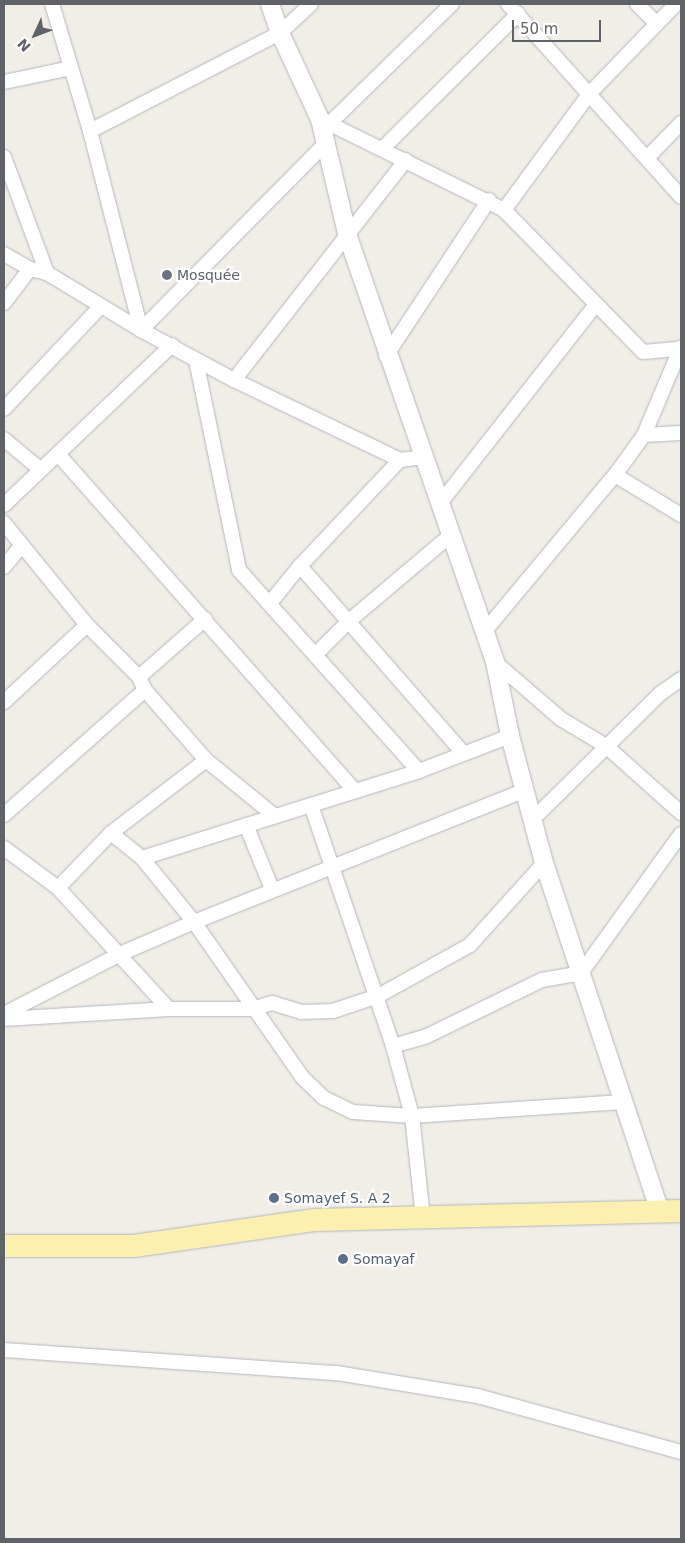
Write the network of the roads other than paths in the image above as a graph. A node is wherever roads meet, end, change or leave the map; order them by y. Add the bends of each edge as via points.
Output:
1 (52, 4) edge
2 (270, 4) edge
3 (311, 4) edge
4 (452, 4) edge
5 (637, 4) edge
6 (676, 4) edge
7 (513, 9) edge
8 (657, 24) junction
9 (280, 33) junction
10 (71, 68) junction
11 (4, 82) edge
12 (590, 93) junction
13 (325, 121) junction
14 (681, 123) edge
15 (90, 131) junction
16 (324, 146) junction
17 (382, 148) junction
18 (4, 157) edge
19 (647, 158) junction
20 (406, 160) junction
21 (681, 197) edge
22 (489, 200) junction
23 (504, 210) junction
24 (348, 237) junction
25 (4, 254) edge
26 (30, 269) junction
27 (47, 272) junction
28 (4, 303) edge
29 (596, 304) junction
30 (101, 306) junction
31 (141, 330) junction
32 (172, 346) junction
33 (681, 348) edge
34 (386, 356) junction
35 (196, 360) junction
36 (234, 380) junction
37 (4, 408) edge
38 (681, 433) edge
39 (644, 435) junction
40 (4, 439) edge
41 (58, 454) junction
42 (426, 457) junction
43 (400, 460) junction
44 (41, 470) junction
45 (616, 476) junction
46 (441, 502) junction
47 (4, 505) edge
48 (681, 515) edge
49 (4, 523) edge
50 (452, 534) junction
51 (22, 546) junction
52 (4, 566) edge
53 (300, 566) junction
54 (270, 603) junction
55 (205, 619) junction
56 (349, 622) junction
57 (87, 625) junction
58 (484, 632) junction
59 (316, 654) junction
60 (495, 662) junction
61 (139, 677) junction
62 (681, 679) edge
63 (145, 690) junction
64 (4, 702) edge
65 (510, 736) junction
66 (606, 746) junction
67 (463, 753) junction
68 (206, 760) junction
69 (419, 771) junction
70 (355, 791) junction
71 (524, 791) junction
72 (311, 805) junction
73 (681, 813) edge
74 (4, 815) edge
75 (275, 816) junction
76 (532, 820) junction
77 (246, 825) junction
78 (111, 832) junction
79 (681, 834) edge
80 (4, 848) edge
81 (142, 858) junction
82 (544, 863) junction
83 (329, 866) junction
84 (58, 888) junction
85 (272, 889) junction
86 (194, 922) junction
87 (120, 954) junction
88 (581, 973) junction
89 (378, 996) junction
90 (169, 1009) junction
91 (254, 1010) junction
92 (4, 1014) edge
93 (4, 1019) edge
94 (393, 1046) junction
95 (623, 1102) junction
96 (412, 1116) junction
97 (670, 1212) edge
98 (422, 1217) junction
99 (4, 1246) edge
100 (4, 1350) edge
101 (681, 1452) edge

1 - 10 street
2 - 9 street
3 - 9 street
4 - 13 street
5 - 8 street
6 - 8 street
7 - 12 street
7 - 17 street
8 - 12 street
9 - 13 street
9 - 15 street
10 - 11 street
10 - 15 street
12 - 19 street
12 - 23 street
13 - 16 street
13 - 17 street
14 - 19 street
15 - 31 street
16 - 24 street
16 - 31 street
17 - 20 street
18 - 27 street
19 - 21 street
20 - 22 street
20 - 24 street
22 - 23 street
22 - 34 street
23 - 29 street
24 - 34 street
24 - 36 street
25 - 26 street
26 - 27 street
26 - 28 street
27 - 30 street
29 - 33 street via 643,352
29 - 46 street
30 - 31 street
30 - 37 street
31 - 32 street
32 - 35 street
32 - 41 street
33 - 39 street
34 - 42 street
35 - 36 street
35 - 54 street via 239,570
36 - 43 street
38 - 39 street
39 - 45 street
40 - 44 street
41 - 44 street
41 - 55 street
42 - 43 street
42 - 46 street
43 - 53 street
44 - 47 street
45 - 48 street
45 - 58 street
46 - 50 street
49 - 51 street
50 - 56 street
50 - 58 street
51 - 52 street
51 - 57 street
53 - 54 street
53 - 56 street
54 - 59 street
55 - 61 street
55 - 70 street
56 - 59 street
56 - 67 street
57 - 61 street
57 - 64 street
58 - 60 street
59 - 69 street
60 - 65 street
60 - 66 street via 561,719
61 - 63 street
62 - 66 street via 661,693
63 - 68 street
63 - 74 street
65 - 67 street
65 - 71 street
66 - 73 street
66 - 76 street
67 - 69 street
68 - 75 street
68 - 78 street
69 - 70 street
70 - 72 street
71 - 76 street
71 - 83 street
72 - 75 street
72 - 83 street
75 - 77 street
76 - 82 street
77 - 81 street
77 - 85 street
78 - 81 street
78 - 84 street
79 - 88 street
80 - 84 street
81 - 86 street
82 - 88 street
82 - 89 street via 470,945
83 - 85 street
83 - 89 street
84 - 87 street
85 - 86 street
86 - 87 street
86 - 91 street
87 - 90 street
87 - 92 street
88 - 94 street via 542,980 427,1036
88 - 95 street
89 - 91 street via 334,1011 301,1012 272,1003
89 - 94 street
90 - 91 street
90 - 93 street
91 - 96 street via 302,1077 324,1098 353,1112
94 - 96 street
95 - 96 street
95 - 97 street
96 - 98 street
97 - 98 main road
98 - 99 main road via 315,1220 134,1246
100 - 101 street via 337,1373 478,1396

